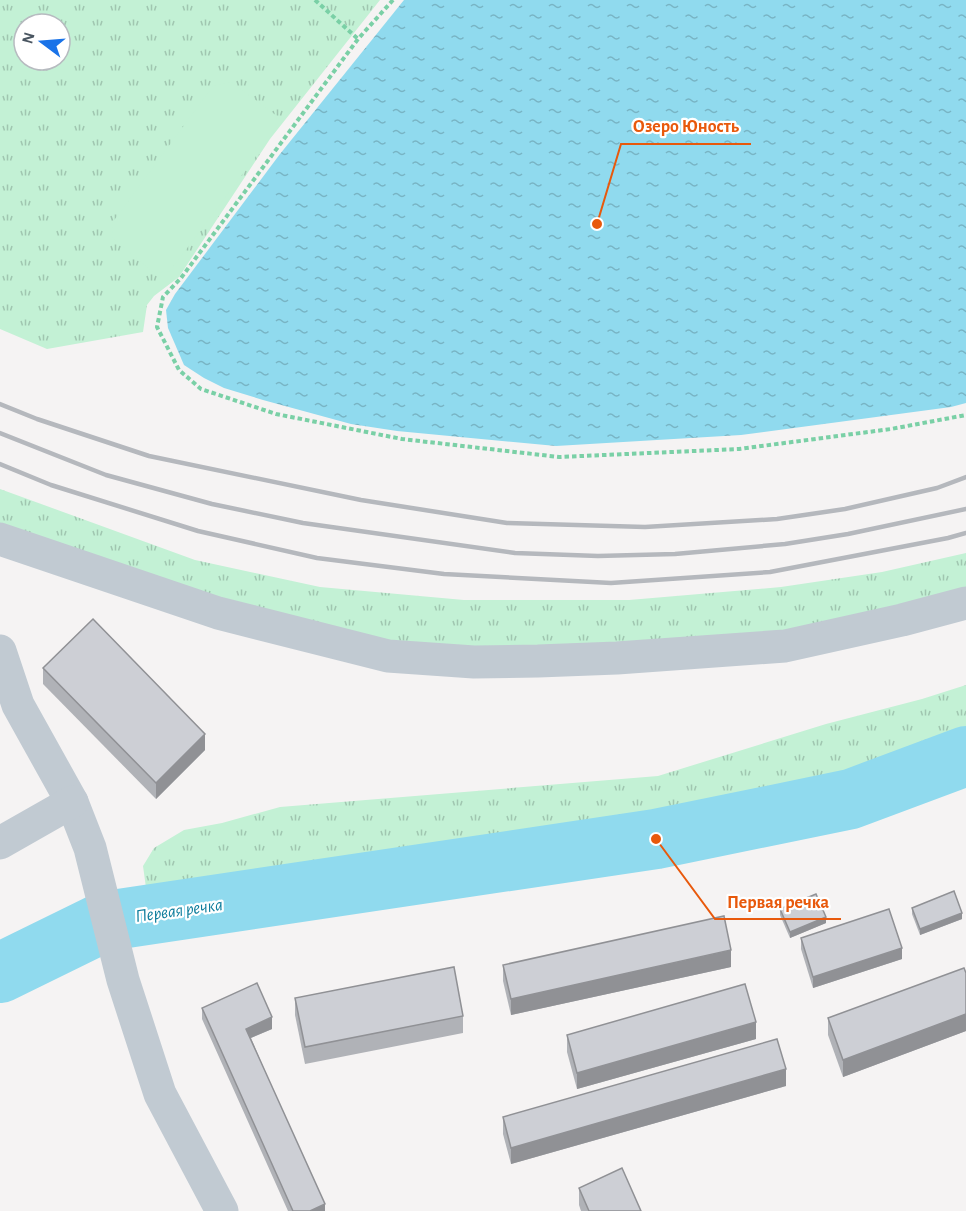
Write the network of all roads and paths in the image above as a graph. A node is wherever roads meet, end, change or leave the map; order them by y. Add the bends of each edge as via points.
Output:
1 (315, 0) edge
2 (393, 0) edge
3 (358, 39) junction
4 (966, 415) edge
5 (0, 539) edge
6 (966, 603) edge
7 (0, 651) edge
8 (72, 802) junction
9 (0, 843) edge
10 (222, 1211) edge

1 - 3 path
2 - 3 path
3 - 4 path via 182,278 163,297 157,327 179,370 201,389 276,414 360,431 559,458 740,449
5 - 6 street via 218,613 388,656 474,662 617,658 785,646
7 - 8 street via 18,705
8 - 9 street
8 - 10 street via 90,848 123,980 160,1094

